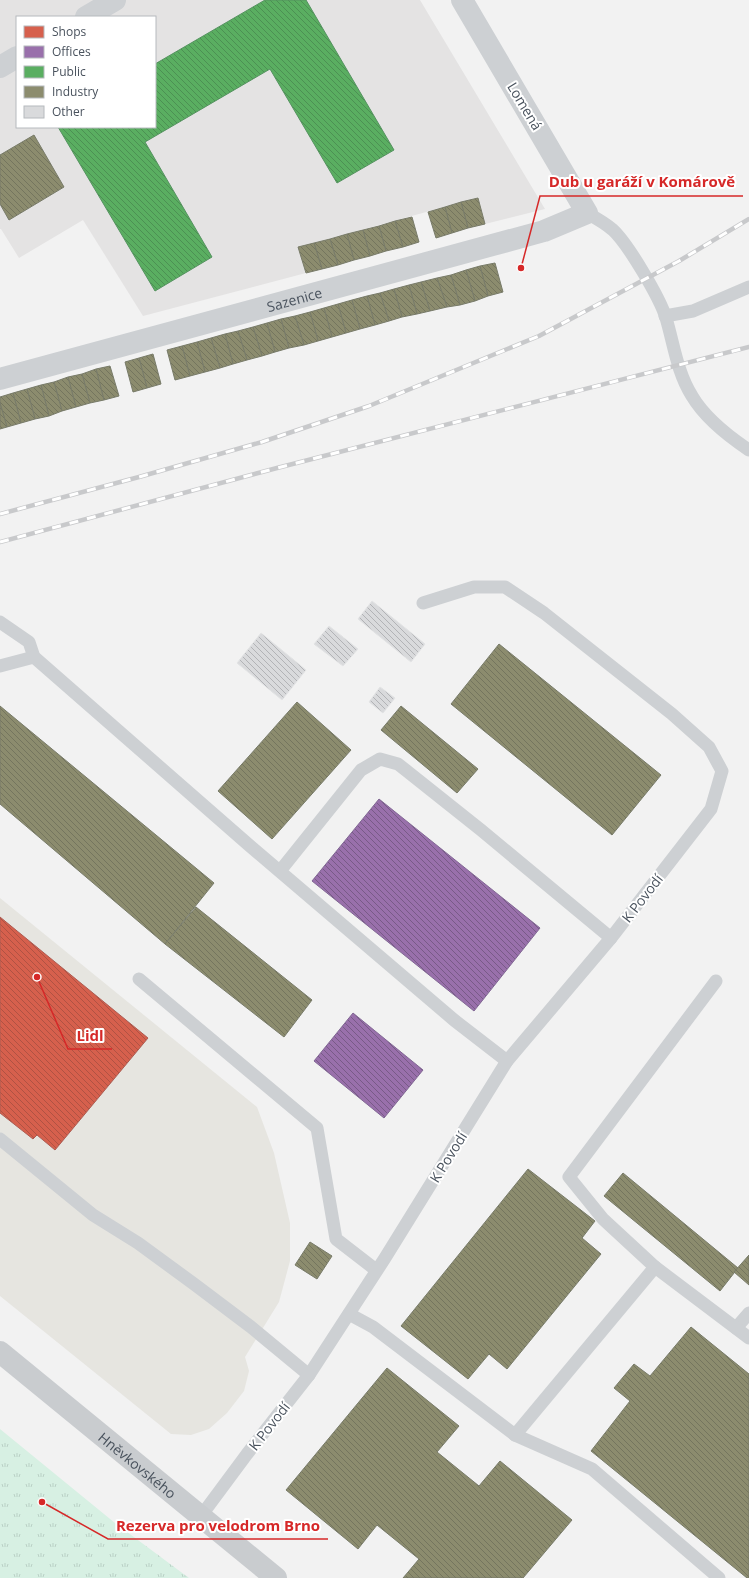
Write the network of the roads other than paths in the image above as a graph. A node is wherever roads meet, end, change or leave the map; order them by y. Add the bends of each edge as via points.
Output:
1 (115, 0) edge
2 (462, 0) edge
3 (88, 16) edge
4 (16, 59) edge
5 (0, 67) edge
6 (588, 213) junction
7 (749, 287) edge
8 (665, 316) junction
9 (0, 379) edge
10 (749, 450) edge
11 (424, 603) dead end
12 (0, 622) edge
13 (34, 657) junction
14 (0, 666) edge
15 (280, 871) junction
16 (611, 938) junction
17 (139, 979) dead end
18 (716, 981) dead end
19 (507, 1061) junction
20 (0, 1139) edge
21 (655, 1267) junction
22 (376, 1270) junction
23 (749, 1313) edge
24 (349, 1314) junction
25 (736, 1328) junction
26 (749, 1338) edge
27 (0, 1352) edge
28 (309, 1375) junction
29 (515, 1434) junction
30 (201, 1516) junction
31 (276, 1578) edge
32 (719, 1578) edge

1 - 3 street
2 - 6 street, Lomená
4 - 5 street
6 - 8 lane via 614,230 642,272
6 - 9 street, Sazenice via 544,231
7 - 8 lane via 693,311
8 - 10 lane via 682,378 692,396 705,414
11 - 16 lane, K Povodí via 474,587 505,587 544,613 672,714 709,747 722,771 712,809
12 - 13 lane via 29,642
13 - 14 lane
13 - 15 lane
15 - 16 lane via 361,770 380,759 398,764
15 - 19 lane via 454,1020
16 - 19 lane, K Povodí
17 - 22 lane via 317,1128 336,1239
18 - 21 lane via 569,1177 603,1219
19 - 22 lane, K Povodí
20 - 28 lane via 93,1215 138,1243 252,1327
21 - 25 lane
21 - 29 lane
22 - 24 lane, K Povodí
23 - 25 lane
24 - 28 lane, K Povodí
24 - 29 lane via 373,1326
25 - 26 lane
27 - 30 main road, Hněvkovského
28 - 30 lane, K Povodí
29 - 32 lane via 592,1468
30 - 31 main road, Hněvkovského

